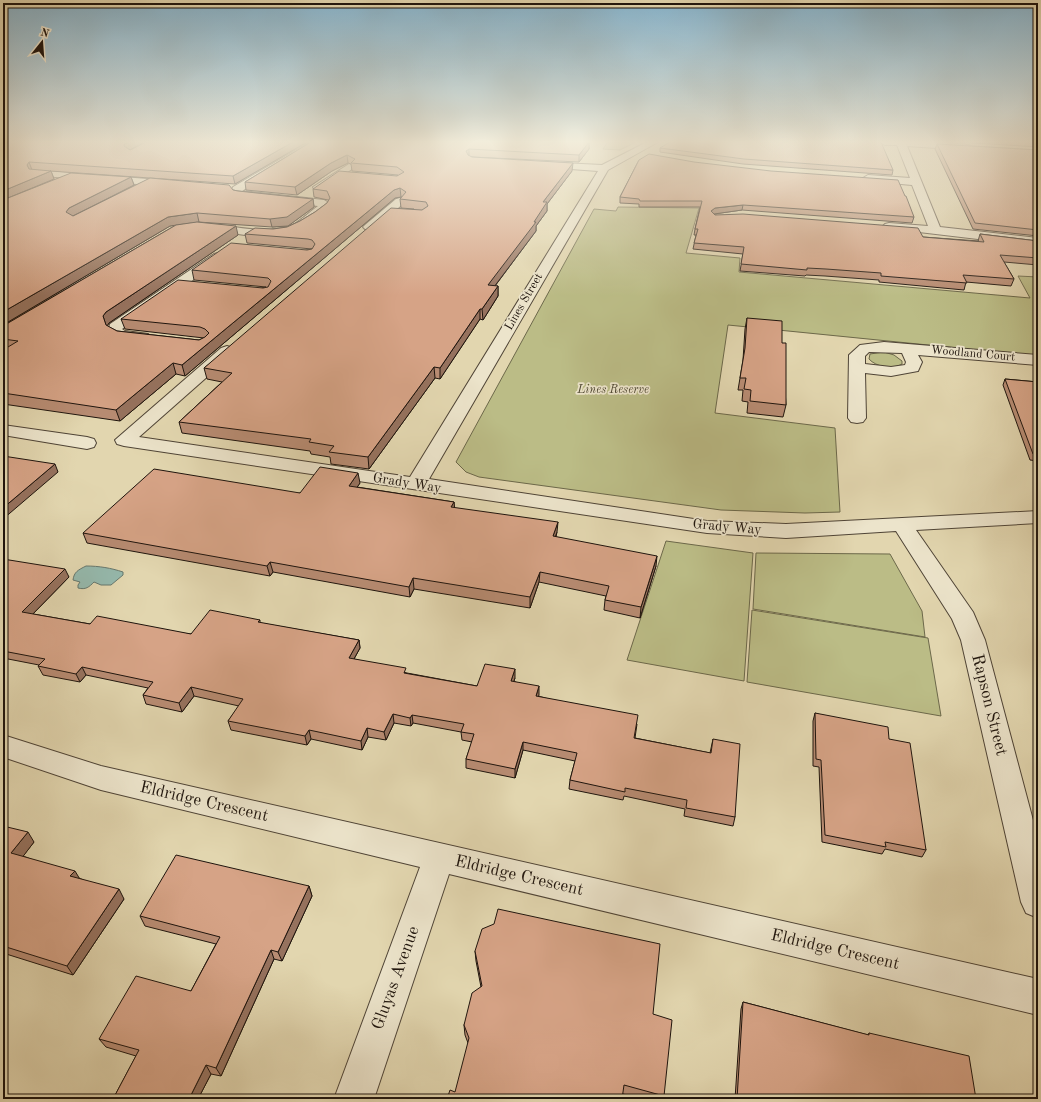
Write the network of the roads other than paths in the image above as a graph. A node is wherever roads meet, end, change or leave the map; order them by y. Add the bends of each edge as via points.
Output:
1 (238, 193) edge
2 (309, 193) edge
3 (588, 193) edge
4 (921, 193) edge
5 (300, 200) junction
6 (398, 208) edge
7 (875, 225) edge
8 (199, 226) edge
9 (935, 230) junction
10 (254, 232) junction
11 (358, 237) edge
12 (1038, 242) edge
13 (238, 243) edge
14 (226, 251) edge
15 (178, 284) junction
16 (202, 286) edge
17 (158, 339) edge
18 (238, 341) edge
19 (908, 349) junction
20 (1038, 360) edge
21 (856, 367) junction
22 (857, 418) dead end
23 (3, 430) edge
24 (87, 443) dead end
25 (416, 484) junction
26 (1038, 517) edge
27 (902, 525) junction
28 (3, 746) edge
29 (439, 857) junction
30 (1038, 902) edge
31 (1038, 997) edge
32 (354, 1099) edge

1 - 5 street
2 - 5 street
3 - 25 street, Lines Street
4 - 9 street
5 - 10 street via 324,203 324,207 289,230 272,233
6 - 11 street
7 - 9 street
8 - 10 street
9 - 12 street
10 - 13 street
14 - 15 street
15 - 16 street
15 - 17 street via 115,327 115,331 121,335
18 - 25 street, Grady Way via 124,440
19 - 20 street, Woodland Court
19 - 21 street, Woodland Court via 865,348 857,355
19 - 21 street, Woodland Court via 914,362 908,370 891,372
21 - 22 street, Woodland Court
23 - 24 street
25 - 27 street, Grady Way via 707,527 786,531
26 - 27 street, Grady Way
27 - 30 street, Rapson Street via 964,618 973,640
28 - 29 street, Eldridge Crescent via 101,778
29 - 31 street, Eldridge Crescent
29 - 32 street, Gluyas Avenue

